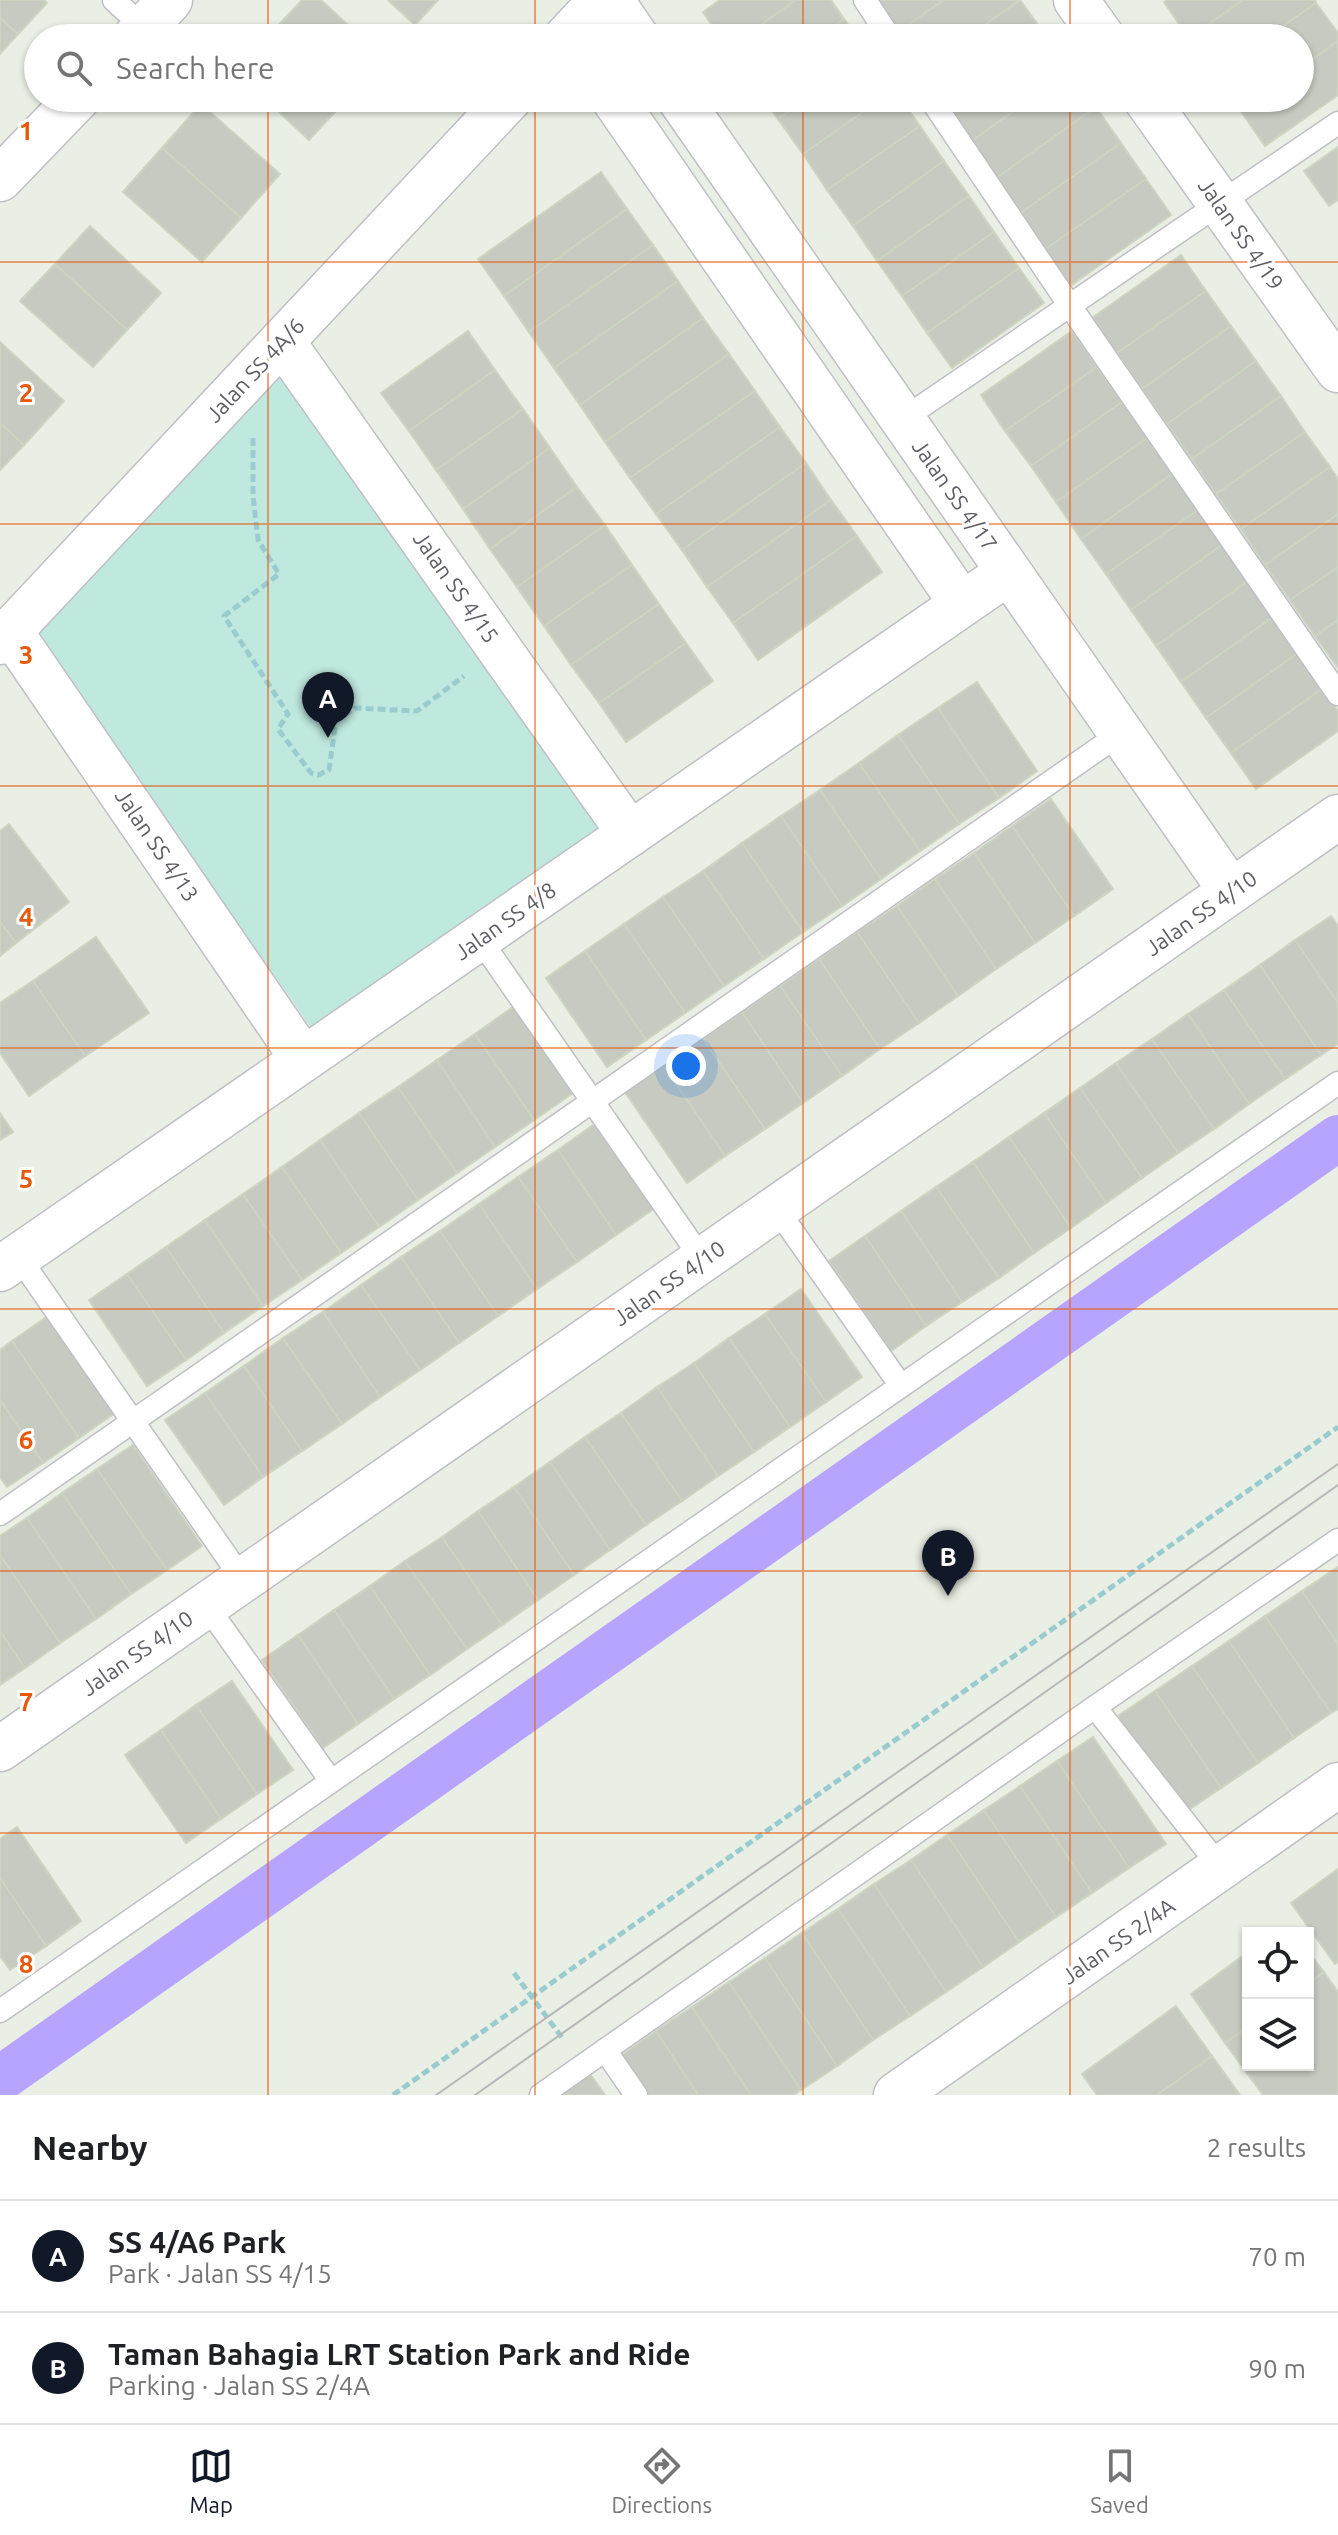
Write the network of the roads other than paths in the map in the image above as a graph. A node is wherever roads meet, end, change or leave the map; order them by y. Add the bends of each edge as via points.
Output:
1 (601, 0) edge
2 (611, 0) edge
3 (865, 0) edge
4 (1076, 0) edge
5 (580, 24) edge
6 (627, 24) edge
7 (881, 24) edge
8 (1093, 24) edge
9 (65, 112) edge
10 (497, 112) edge
11 (623, 112) edge
12 (689, 112) edge
13 (939, 112) edge
14 (1155, 112) edge
15 (1338, 123) edge
16 (0, 179) edge
17 (1220, 204) junction
18 (1070, 306) junction
19 (282, 341) junction
20 (1338, 370) edge
21 (903, 419) junction
22 (1009, 572) junction
23 (962, 604) junction
24 (5, 636) edge
25 (1338, 694) edge
26 (1121, 733) junction
27 (1338, 817) edge
28 (630, 834) junction
29 (1231, 891) junction
30 (479, 938) junction
31 (303, 1059) junction
32 (1338, 1083) edge
33 (593, 1102) junction
34 (776, 1208) junction
35 (702, 1259) junction
36 (9, 1263) edge
37 (901, 1386) junction
38 (133, 1422) junction
39 (0, 1514) edge
40 (1338, 1540) edge
41 (243, 1580) junction
42 (206, 1605) junction
43 (1095, 1707) junction
44 (0, 1749) edge
45 (331, 1781) junction
46 (1338, 1785) edge
47 (1220, 1867) junction
48 (0, 2011) edge
49 (605, 2050) junction
50 (541, 2095) edge
51 (636, 2095) edge
52 (896, 2095) edge

1 - 5 street
2 - 6 street
3 - 7 lane
4 - 8 street
9 - 16 street
10 - 19 street, Jalan SS 4A/6
11 - 23 street
12 - 21 street, Jalan SS 4/17
13 - 18 lane
14 - 17 street, Jalan SS 4/19
15 - 17 lane
17 - 18 lane
17 - 20 street, Jalan SS 4/19
18 - 21 lane
18 - 25 lane
19 - 24 street, Jalan SS 4A/6
19 - 28 street, Jalan SS 4/15
21 - 22 street, Jalan SS 4/17
22 - 23 street, Jalan SS 4/8
22 - 26 street, Jalan SS 4/17
23 - 28 street, Jalan SS 4/8
24 - 31 street, Jalan SS 4/13
26 - 29 street, Jalan SS 4/17
26 - 33 lane
27 - 29 street, Jalan SS 4/10
28 - 30 street, Jalan SS 4/8
29 - 34 street, Jalan SS 4/10
30 - 31 street, Jalan SS 4/8
30 - 33 lane
31 - 36 street, Jalan SS 4/8
32 - 37 lane
33 - 35 lane
33 - 38 lane
34 - 35 street, Jalan SS 4/10
34 - 37 lane
35 - 41 street, Jalan SS 4/10
36 - 38 lane
37 - 45 lane
38 - 39 lane
38 - 41 lane
40 - 43 lane
41 - 42 street, Jalan SS 4/10
42 - 44 street, Jalan SS 4/10
42 - 45 lane
43 - 47 lane
43 - 49 lane
45 - 48 lane
46 - 47 street, Jalan SS 2/4A
47 - 52 street, Jalan SS 2/4A
49 - 50 lane
49 - 51 lane

